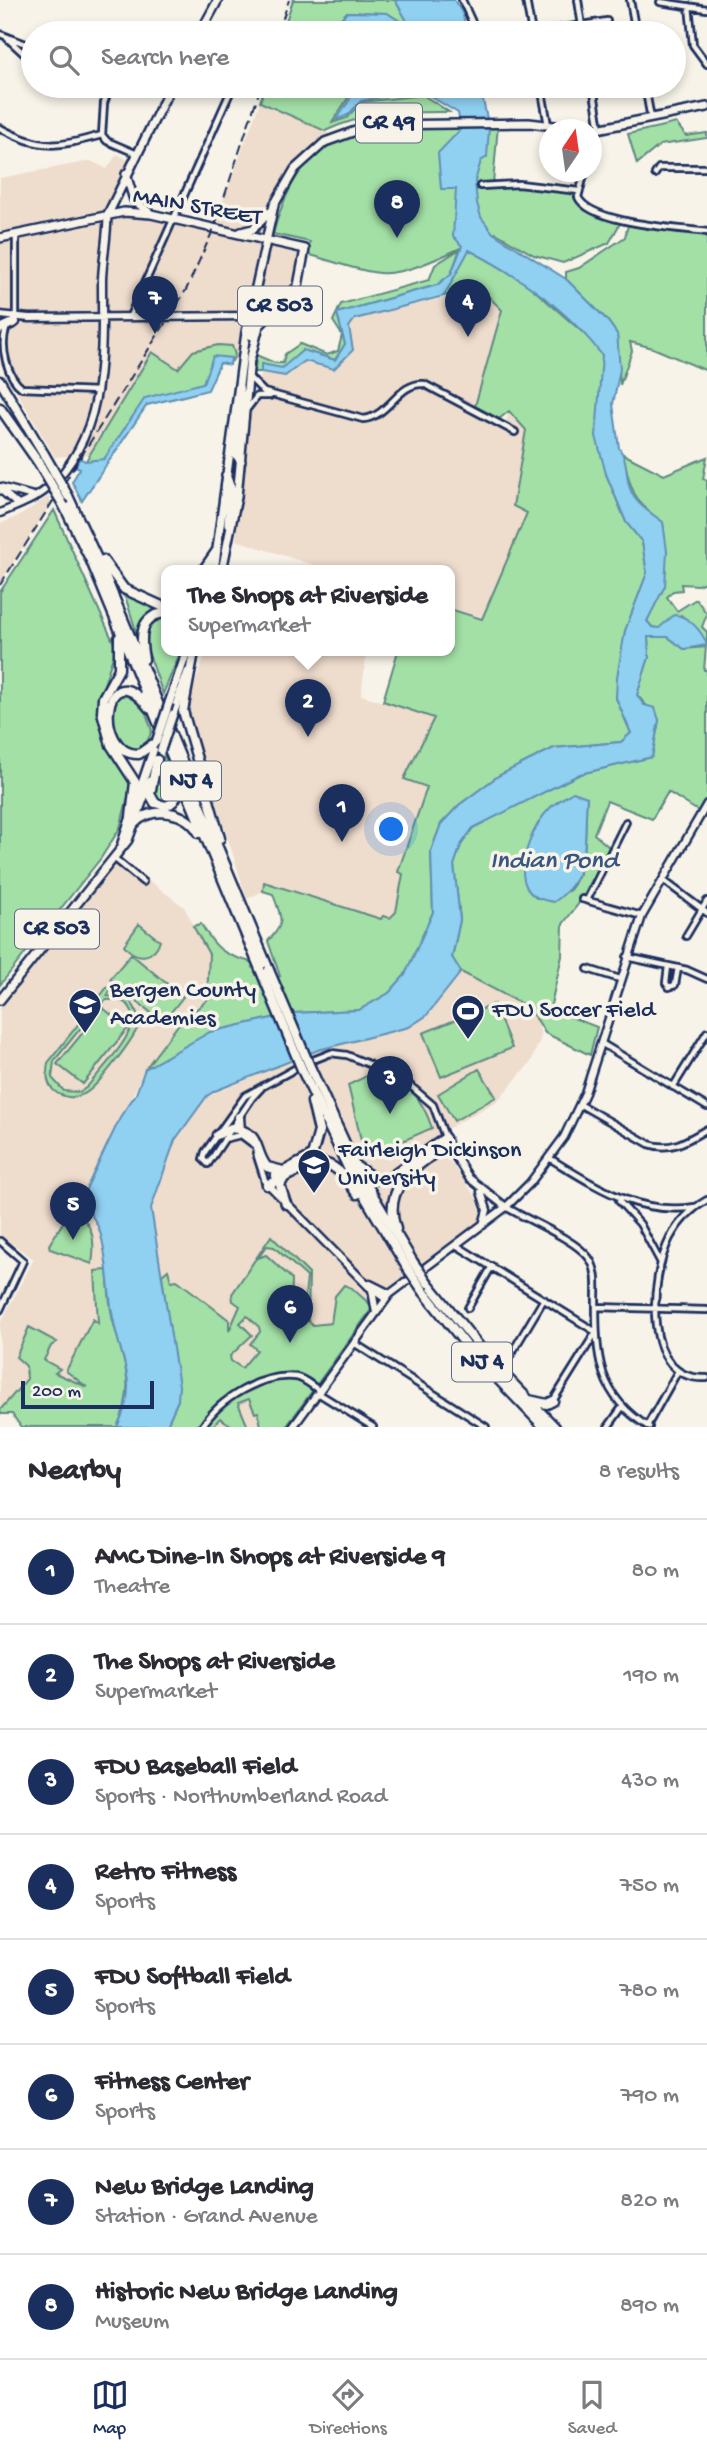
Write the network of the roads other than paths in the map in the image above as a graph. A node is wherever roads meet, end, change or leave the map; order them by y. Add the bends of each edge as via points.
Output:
1 (218, 0) edge
2 (461, 0) edge
3 (526, 0) edge
4 (578, 0) edge
5 (630, 0) edge
6 (660, 2) dead end
7 (689, 6) junction
8 (707, 9) edge
9 (207, 21) edge
10 (471, 21) edge
11 (530, 21) edge
12 (581, 21) edge
13 (634, 21) edge
14 (0, 34) edge
15 (7, 38) junction
16 (21, 43) edge
17 (21, 51) edge
18 (707, 64) edge
19 (106, 98) edge
20 (165, 98) edge
21 (228, 98) edge
22 (543, 98) edge
23 (593, 98) edge
24 (647, 98) edge
25 (707, 107) edge
26 (547, 119) edge
27 (594, 119) edge
28 (651, 119) junction
29 (539, 125) edge
30 (0, 128) edge
31 (602, 128) edge
32 (102, 135) junction
33 (135, 153) junction
34 (707, 168) edge
35 (125, 173) junction
36 (655, 174) dead end
37 (582, 182) edge
38 (480, 187) dead end
39 (579, 191) junction
40 (274, 205) junction
41 (151, 214) junction
42 (107, 216) junction
43 (173, 219) junction
44 (707, 232) edge
45 (236, 233) junction
46 (16, 235) junction
47 (0, 238) edge
48 (267, 240) junction
49 (255, 298) junction
50 (0, 315) edge
51 (102, 316) junction
52 (130, 316) junction
53 (250, 316) junction
54 (16, 320) junction
55 (0, 329) edge
56 (250, 360) junction
57 (0, 373) edge
58 (238, 373) junction
59 (249, 377) junction
60 (0, 381) edge
61 (98, 391) junction
62 (278, 397) junction
63 (11, 399) junction
64 (0, 401) edge
65 (0, 408) edge
66 (247, 409) junction
67 (515, 432) dead end
68 (19, 434) junction
69 (241, 461) junction
70 (225, 474) junction
71 (0, 489) edge
72 (35, 497) junction
73 (18, 505) junction
74 (0, 513) edge
75 (87, 534) junction
76 (223, 546) junction
77 (207, 565) edge
78 (216, 565) edge
79 (222, 565) edge
80 (161, 600) edge
81 (148, 601) junction
82 (161, 606) edge
83 (161, 615) edge
84 (117, 624) junction
85 (187, 656) edge
86 (188, 656) edge
87 (189, 656) edge
88 (146, 673) junction
89 (155, 716) junction
90 (156, 742) junction
91 (159, 755) junction
92 (173, 761) junction
93 (706, 807) edge
94 (133, 820) junction
95 (626, 822) dead end
96 (113, 858) junction
97 (214, 859) junction
98 (229, 870) junction
99 (662, 879) junction
100 (143, 882) dead end
101 (707, 901) edge
102 (705, 911) edge
103 (642, 916) junction
104 (686, 936) dead end
105 (627, 957) junction
106 (668, 965) junction
107 (678, 968) junction
108 (265, 969) junction
109 (588, 969) dead end
110 (620, 979) junction
111 (707, 979) edge
112 (0, 1000) edge
113 (707, 1032) edge
114 (601, 1043) junction
115 (307, 1070) junction
116 (270, 1080) junction
117 (673, 1087) junction
118 (581, 1105) junction
119 (707, 1107) edge
120 (239, 1117) joint
121 (236, 1129) junction
122 (706, 1132) edge
123 (220, 1137) junction
124 (446, 1141) junction
125 (549, 1158) junction
126 (355, 1165) junction
127 (284, 1174) junction
128 (266, 1183) junction
129 (481, 1190) junction
130 (616, 1198) junction
131 (707, 1200) edge
132 (286, 1204) junction
133 (695, 1206) junction
134 (506, 1207) junction
135 (379, 1225) junction
136 (483, 1225) junction
137 (0, 1241) edge
138 (402, 1245) junction
139 (456, 1245) junction
140 (661, 1263) junction
141 (410, 1264) junction
142 (492, 1266) junction
143 (362, 1280) junction
144 (371, 1288) junction
145 (426, 1288) junction
146 (388, 1297) junction
147 (544, 1299) junction
148 (596, 1307) junction
149 (468, 1308) dead end
150 (656, 1308) junction
151 (0, 1310) edge
152 (707, 1310) edge
153 (376, 1314) junction
154 (596, 1332) junction
155 (354, 1343) junction
156 (510, 1356) dead end
157 (678, 1371) junction
158 (707, 1378) edge
159 (319, 1392) junction
160 (527, 1399) junction
161 (553, 1401) joint
162 (623, 1406) junction
163 (202, 1427) edge
164 (293, 1427) edge
165 (373, 1427) edge
166 (486, 1427) edge
167 (544, 1427) edge
168 (555, 1427) edge
169 (608, 1427) edge
170 (648, 1427) edge

1 - 9 main road
2 - 10 street
3 - 11 street
4 - 12 street
5 - 13 street
6 - 7 street
7 - 8 street
7 - 18 street via 693,45
14 - 15 street
15 - 16 street
15 - 17 street
19 - 32 street
20 - 33 main road
21 - 43 street
22 - 26 street
23 - 27 street
24 - 28 street
25 - 28 main road, CR 49
28 - 31 main road, CR 49
29 - 40 main road, CR 49 via 385,123 358,128 337,136 302,161 287,178
30 - 32 street via 49,147
32 - 33 street
33 - 35 main road
34 - 36 street via 659,168
35 - 41 main road via 134,200
35 - 42 main road
37 - 39 street
38 - 39 street via 519,184
39 - 44 street via 584,205 608,217
40 - 45 main road via 253,229
40 - 48 main road, CR 49
41 - 42 main road, MAIN STREET / CR 503
41 - 43 main road, MAIN STREET / CR 503
42 - 46 main road, MAIN STREET
42 - 51 main road
43 - 45 main road, MAIN STREET / CR 503
43 - 52 street
45 - 48 main road, MAIN STREET / CR 503
46 - 47 main road, MAIN STREET
46 - 54 street
48 - 49 main road, CR 503
48 - 56 main road, MAIN STREET / CR 503 via 306,249 298,286 259,326
49 - 53 main road, CR 503
49 - 56 main road
50 - 54 main road
51 - 52 main road
51 - 54 main road
51 - 61 main road
52 - 53 main road
53 - 58 main road, CR 503
54 - 55 highway
54 - 61 street via 7,327 2,341 13,380 28,390
56 - 59 main road, CR 503
57 - 63 highway
58 - 69 main road via 241,404 235,454
58 - 70 main road, CR 503
59 - 62 street via 255,386
59 - 66 main road, CR 503
60 - 63 highway, NJ 4
61 - 72 main road via 72,457
62 - 66 street via 257,396
62 - 67 street via 368,419 407,387 425,384
63 - 75 highway, NJ 4, bridge
64 - 68 highway, NJ 4
65 - 68 highway
66 - 69 main road, CR 503
68 - 84 highway, NJ 4, bridge via 64,506
69 - 70 main road
69 - 76 main road, CR 503
70 - 76 main road via 231,488
71 - 72 main road
71 - 73 main road
72 - 73 main road
73 - 74 main road
75 - 81 highway via 118,583
75 - 88 highway, NJ 4
76 - 77 main road
76 - 78 main road, CR 503
76 - 79 main road, CR 503
80 - 81 highway
81 - 82 highway
83 - 88 highway via 150,618 143,628
84 - 89 highway, NJ 4
84 - 94 highway via 120,665 103,698 102,712 111,745 135,782
85 - 90 main road, CR 503, bridge
86 - 91 main road, CR 503, bridge
87 - 98 highway via 183,711
88 - 98 highway, NJ 4
89 - 90 highway via 130,690 116,692 109,702 113,733 124,750 139,754
89 - 92 highway, NJ 4
90 - 94 main road, CR 503
91 - 92 highway via 150,794 155,803 164,806 177,796
91 - 94 main road, CR 503
92 - 97 highway, NJ 4
93 - 99 main road
94 - 96 main road, CR 503
94 - 97 highway via 152,813 182,817 195,827
95 - 103 street via 585,900
96 - 100 street
96 - 112 main road, CR 503
97 - 108 highway, NJ 4
98 - 108 highway, NJ 4
99 - 102 street
99 - 103 main road
101 - 102 street
102 - 104 street
103 - 105 main road
105 - 106 street
105 - 110 main road
106 - 107 street
106 - 107 street via 668,987 675,985
107 - 111 street
108 - 115 highway, NJ 4, bridge
109 - 110 street
110 - 114 main road
113 - 117 street
114 - 117 street
114 - 118 main road
115 - 126 highway, NJ 4
115 - 127 highway via 318,1139 312,1156
115 - 135 highway, NJ 4 via 335,1142
116 - 120 street
116 - 123 street via 245,1096
116 - 124 street via 331,1053 347,1055 417,1089 438,1113
117 - 119 street
118 - 122 street via 660,1147 679,1145
118 - 125 main road
120 - 121 highway
121 - 123 highway
121 - 127 highway via 257,1142 267,1167
123 - 123 street via 208,1164 203,1159 205,1152
123 - 128 street via 241,1135 251,1141
124 - 126 highway via 388,1179 375,1179
124 - 129 main road
124 - 138 highway via 408,1173 395,1191 393,1219
125 - 130 street
125 - 134 main road
126 - 138 highway, NJ 4
127 - 128 highway
127 - 132 highway via 281,1185
127 - 135 highway via 318,1162 334,1166
128 - 132 main road
129 - 134 main road
129 - 136 main road via 487,1210
130 - 133 street via 651,1208
130 - 140 street via 640,1224
131 - 133 street
132 - 143 main road
133 - 140 street via 680,1222
134 - 136 main road
134 - 148 street via 585,1253 595,1272
135 - 141 highway, NJ 4
136 - 139 main road
137 - 151 street via 21,1257 23,1266
138 - 141 highway, NJ 4
139 - 142 street
139 - 146 main road
140 - 150 street
141 - 145 highway, NJ 4, bridge
142 - 147 street
142 - 149 street
143 - 144 main road
143 - 146 main road
144 - 146 main road
144 - 153 main road
145 - 160 highway, NJ 4
145 - 167 highway, NJ 4 via 470,1350
146 - 153 main road
147 - 154 street
147 - 156 street
148 - 150 street
148 - 154 street
150 - 152 street
150 - 157 street via 659,1347
153 - 155 main road
154 - 161 street
154 - 162 street via 603,1376
155 - 159 main road
155 - 166 street
157 - 158 street
157 - 170 street
159 - 163 street via 297,1377 266,1382 230,1396
159 - 164 main road
159 - 165 street
160 - 161 highway
160 - 168 highway, NJ 4
162 - 169 street
162 - 170 street

